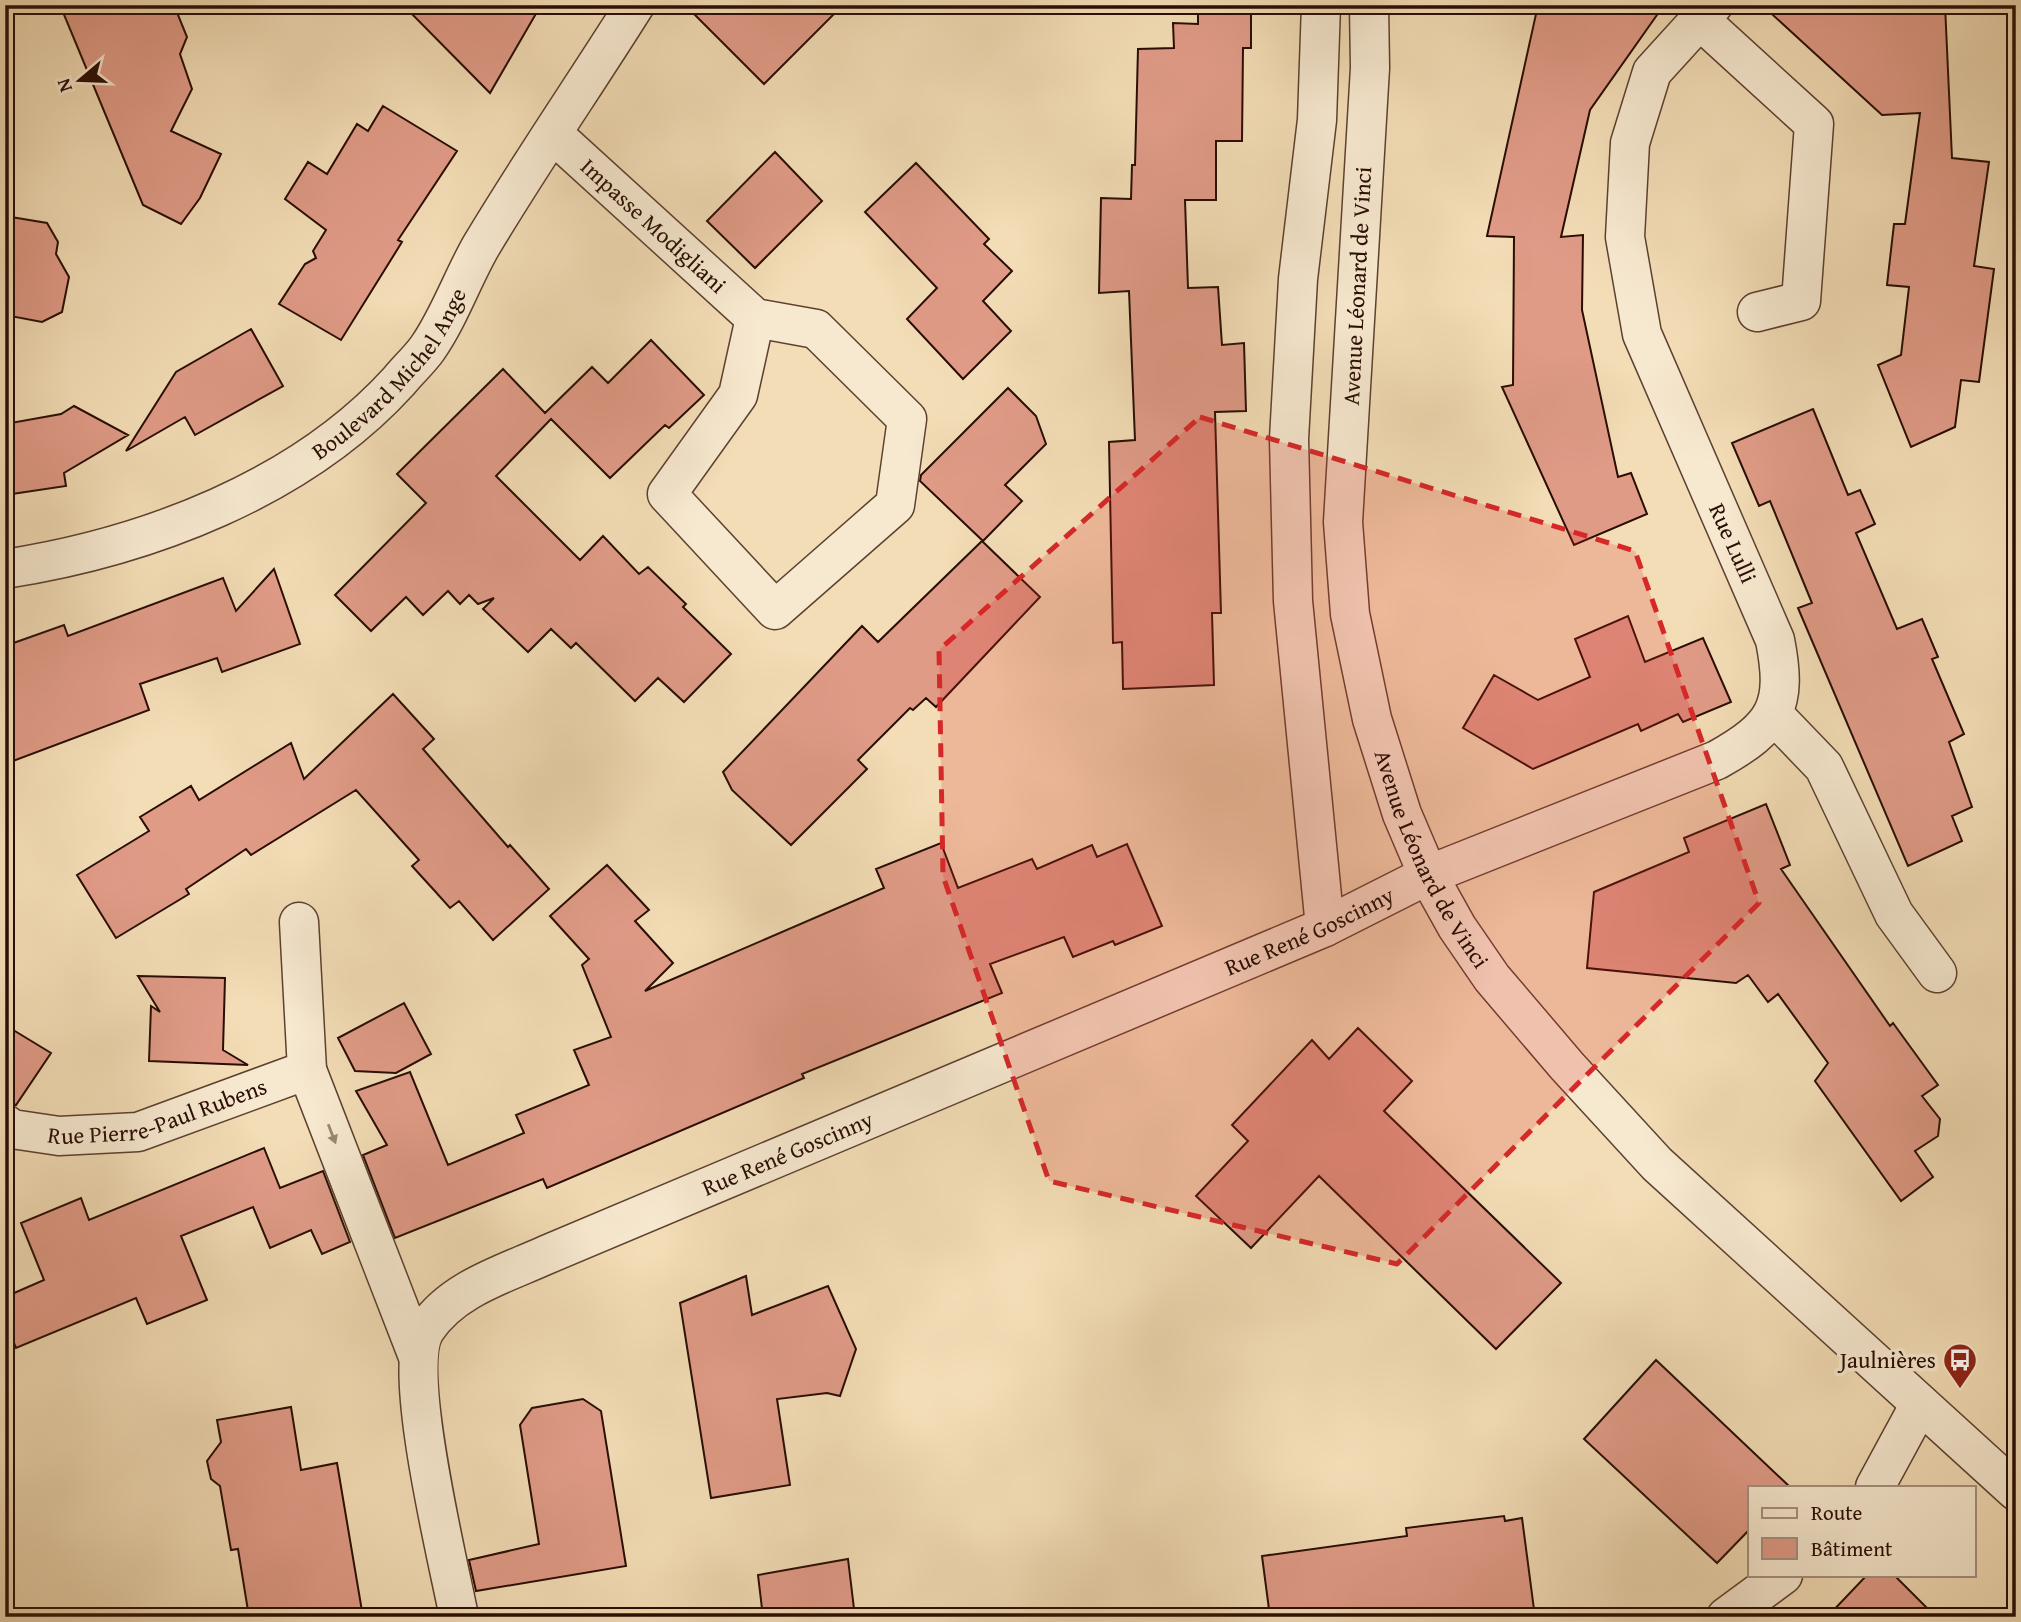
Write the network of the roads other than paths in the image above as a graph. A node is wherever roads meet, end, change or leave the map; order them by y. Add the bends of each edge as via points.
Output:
1 (635, 5) edge
2 (1321, 5) edge
3 (1369, 5) edge
4 (1706, 13) edge
5 (553, 134) junction
6 (1757, 312) dead end
7 (755, 318) junction
8 (5, 569) edge
9 (1773, 713) junction
10 (1428, 875) junction
11 (299, 922) dead end
12 (1325, 926) junction
13 (1937, 973) dead end
14 (307, 1070) junction
15 (5, 1124) edge
16 (417, 1354) junction
17 (1920, 1404) junction
18 (1876, 1486) edge
19 (2016, 1491) edge
20 (1782, 1576) edge
21 (459, 1617) edge
22 (1726, 1617) edge

1 - 5 street, Boulevard Michel Ange
2 - 12 street via 1317,120 1298,279 1289,439 1293,601
3 - 10 street, Avenue Léonard de Vinci via 1370,68 1344,535 1350,614 1371,719
4 - 6 street, Rue Lulli via 1814,124 1801,301
4 - 9 street, Rue Lulli via 1653,72 1641,104 1630,143 1625,237 1642,334 1775,640 1781,693
5 - 7 street, Impasse Modigliani
5 - 8 street, Boulevard Michel Ange via 464,274 428,349 375,408 314,455 165,529
7 - 7 street via 816,329 907,419 895,505 775,610 667,494 738,395
9 - 10 street, Rue Lulli via 1744,745 1717,760
9 - 13 street via 1824,767 1894,914
10 - 12 street, Rue René Goscinny
10 - 17 street, Avenue Léonard de Vinci via 1492,978 1657,1164
11 - 14 street
12 - 16 street, Rue René Goscinny via 457,1296 425,1330
14 - 15 street, Rue Pierre-Paul Rubens via 138,1132 59,1136
14 -> 16 street
16 - 21 street, Rue René Goscinny via 419,1392
17 - 18 street
17 - 19 street, Avenue Léonard de Vinci
20 - 22 street

